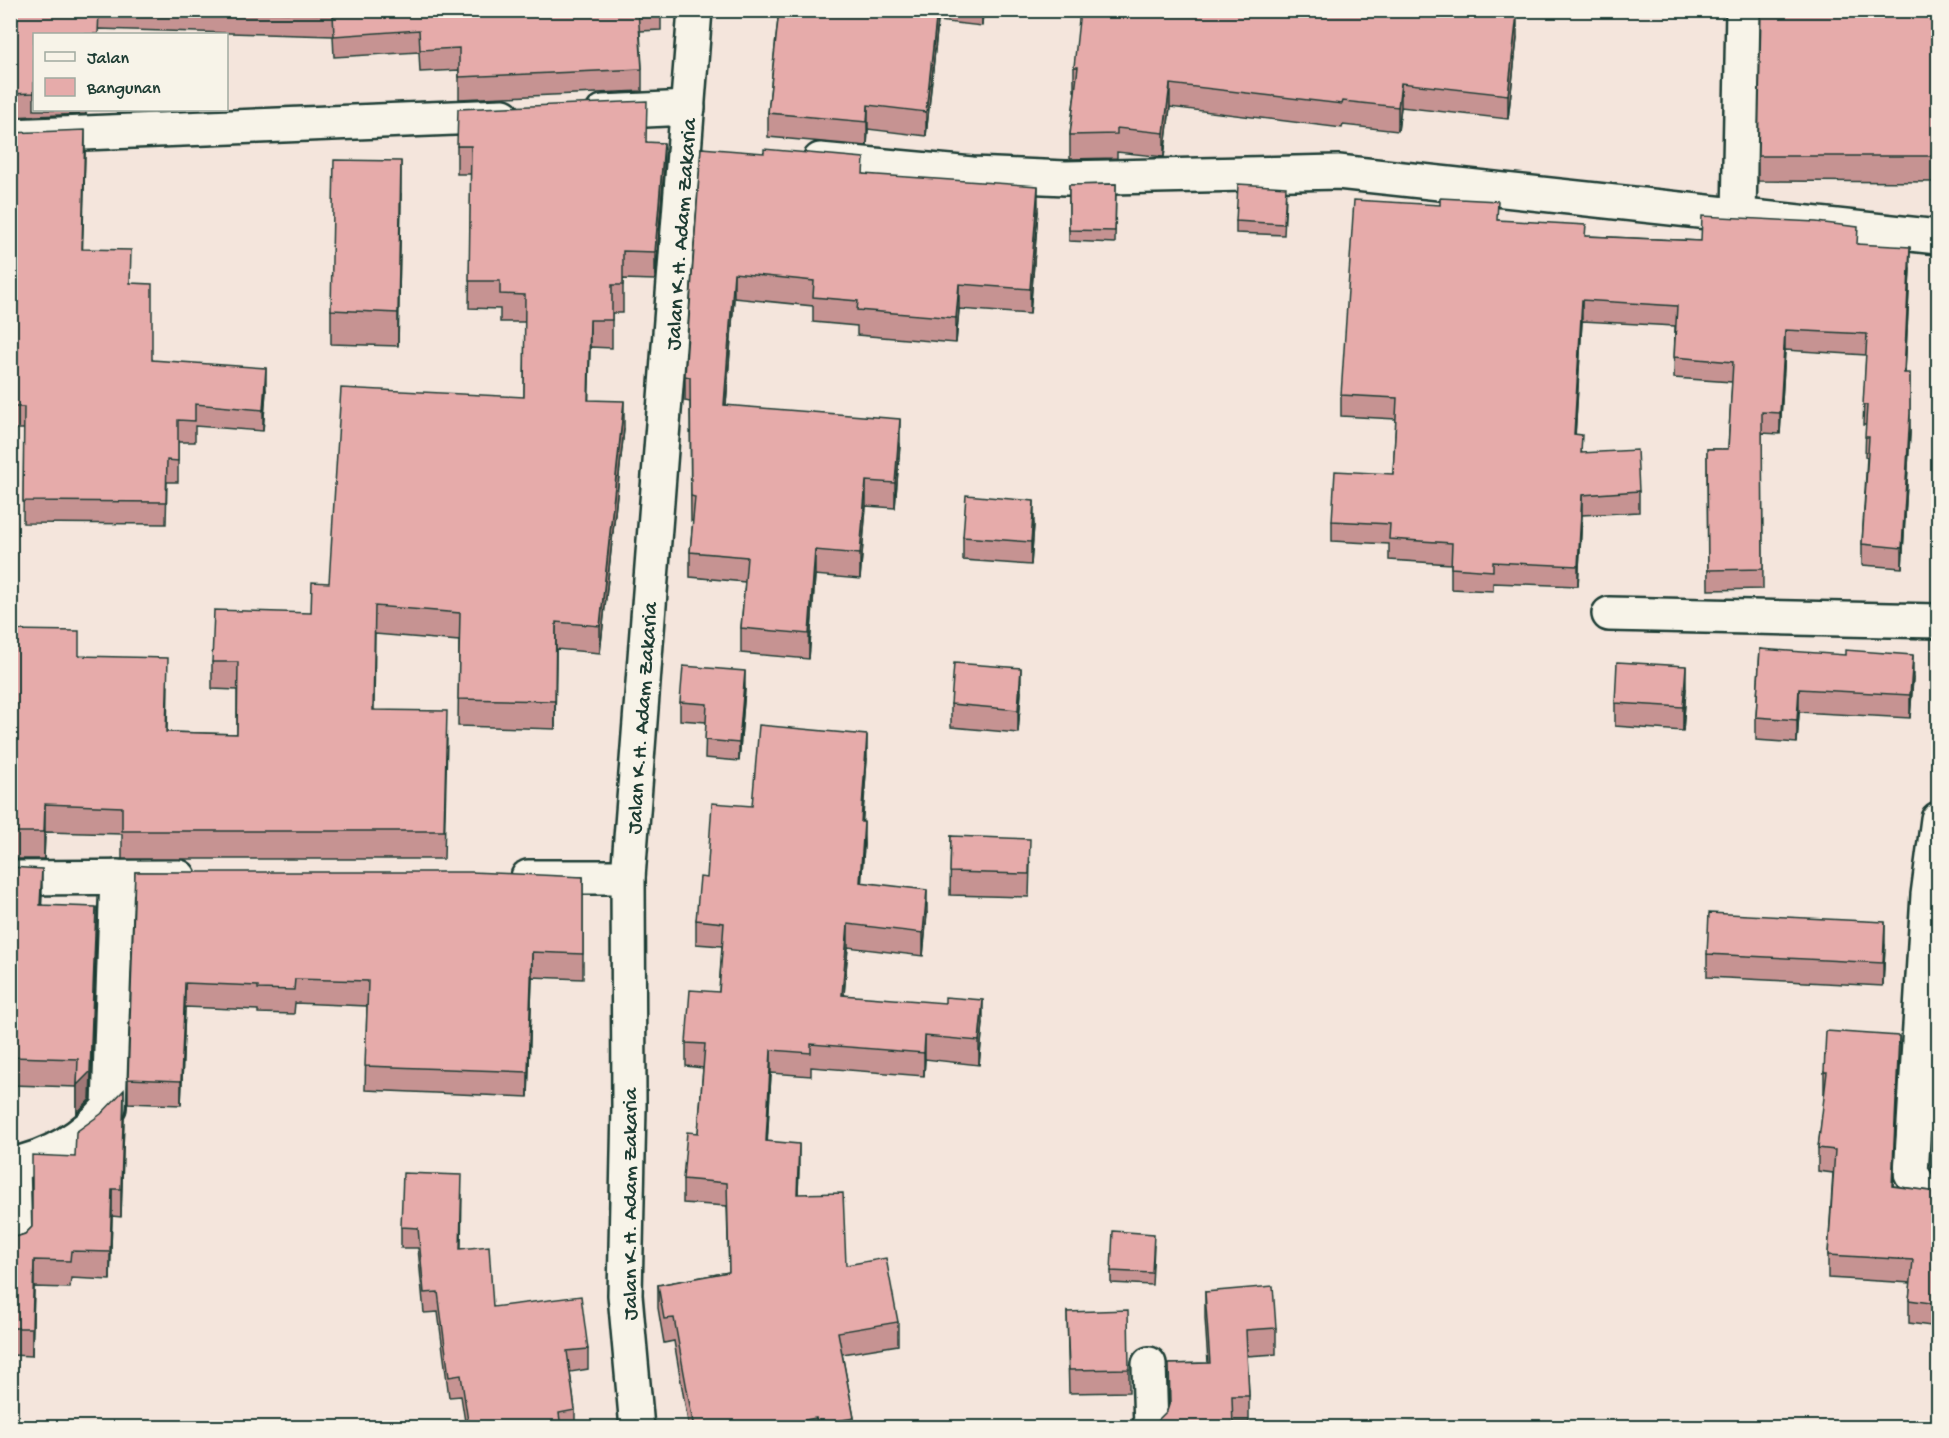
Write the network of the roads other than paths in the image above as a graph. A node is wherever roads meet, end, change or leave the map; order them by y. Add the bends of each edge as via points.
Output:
1 (696, 10) edge
2 (1743, 10) edge
3 (688, 108) junction
4 (569, 113) edge
5 (533, 115) edge
6 (10, 136) edge
7 (684, 148) junction
8 (718, 151) edge
9 (787, 157) edge
10 (1740, 215) junction
11 (1938, 237) edge
12 (1609, 614) dead end
13 (1938, 621) edge
14 (1938, 819) edge
15 (117, 877) junction
16 (212, 877) edge
17 (497, 877) edge
18 (628, 877) junction
19 (10, 878) edge
20 (12, 1165) edge
21 (1938, 1194) edge
22 (15, 1246) edge
23 (1149, 1364) dead end
24 (636, 1428) edge
25 (1150, 1428) edge

1 - 3 street, Jalan K.H. Adam Zakaria
2 - 10 street
3 - 4 street
3 - 7 street, Jalan K.H. Adam Zakaria
5 - 6 street
7 - 8 street
7 - 18 street, Jalan K.H. Adam Zakaria
9 - 10 street via 972,174 1066,178 1338,172
10 - 11 street
12 - 13 street
14 - 21 street via 1928,895 1911,1173 1923,1191
15 - 16 street
15 - 19 street
15 - 20 street via 109,1107 96,1123 61,1149
17 - 18 street
18 - 24 street, Jalan K.H. Adam Zakaria via 625,1295
20 - 22 street
23 - 25 street

